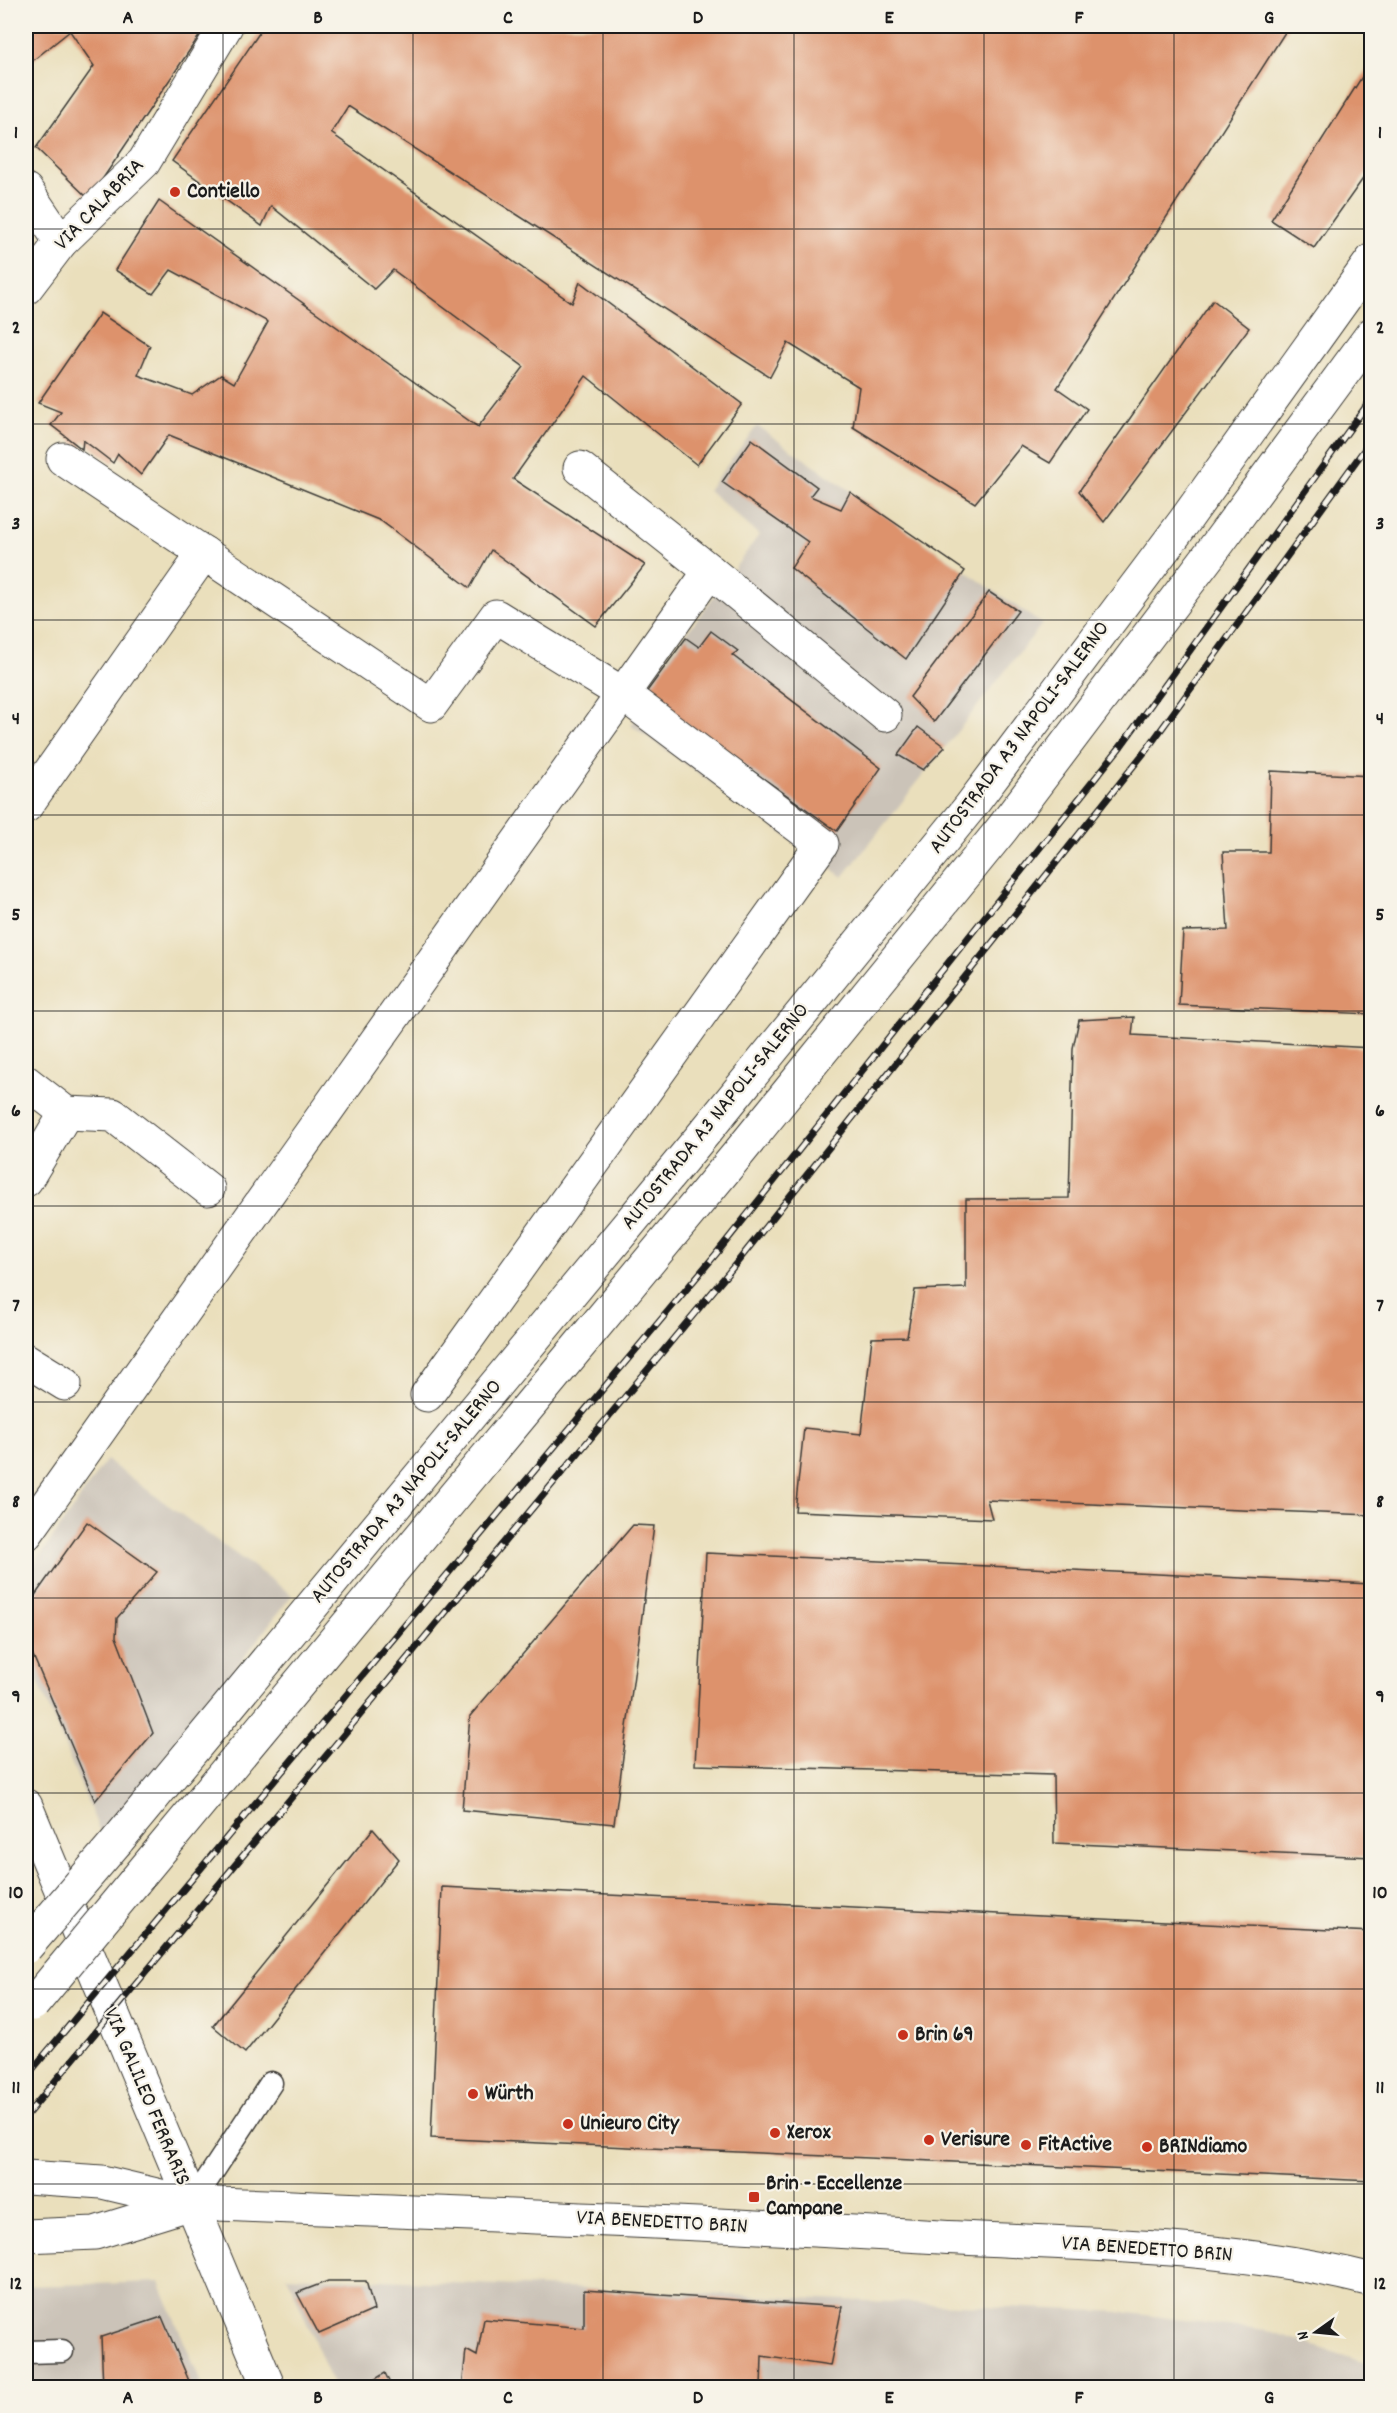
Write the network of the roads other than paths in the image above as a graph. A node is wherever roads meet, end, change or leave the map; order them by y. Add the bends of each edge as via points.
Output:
1 (226, 26) edge
2 (26, 190) edge
3 (62, 242) junction
4 (1371, 260) edge
5 (26, 288) edge
6 (1371, 334) edge
7 (63, 459) dead end
8 (580, 468) dead end
9 (204, 553) junction
10 (710, 571) junction
11 (623, 694) junction
12 (885, 715) dead end
13 (26, 806) edge
14 (26, 1082) edge
15 (66, 1113) junction
16 (26, 1180) edge
17 (208, 1189) dead end
18 (26, 1360) edge
19 (65, 1384) dead end
20 (426, 1395) dead end
21 (26, 1534) edge
22 (26, 1806) edge
23 (26, 1947) edge
24 (29, 2008) edge
25 (271, 2083) dead end
26 (26, 2177) edge
27 (192, 2203) junction
28 (26, 2236) edge
29 (1371, 2280) edge
30 (62, 2351) dead end
31 (26, 2352) edge
32 (268, 2388) edge

1 - 3 main road, VIA CALABRIA via 144,162
2 - 3 main road
3 - 5 main road, VIA CALABRIA
4 - 23 main road, AUTOSTRADA A3 NAPOLI-SALERNO, bridge via 1184,522 970,807 706,1131
6 - 24 main road, AUTOSTRADA A3 NAPOLI-SALERNO, bridge via 1002,829 738,1154
7 - 9 main road
8 - 10 main road
9 - 11 main road via 432,705 496,616
9 - 13 main road
10 - 11 main road
10 - 12 main road
11 - 20 main road via 822,844
11 - 21 main road
14 - 15 main road
15 - 16 main road
15 - 17 main road via 113,1115
18 - 19 main road
22 - 27 main road, VIA GALILEO FERRARIS
25 - 27 lane
26 - 27 main road via 102,2182
27 - 28 main road, VIA BENEDETTO BRIN via 95,2233
27 - 29 main road, VIA BENEDETTO BRIN via 894,2234 1200,2252 1282,2262
27 - 32 main road, VIA GALILEO FERRARIS
30 - 31 lane

